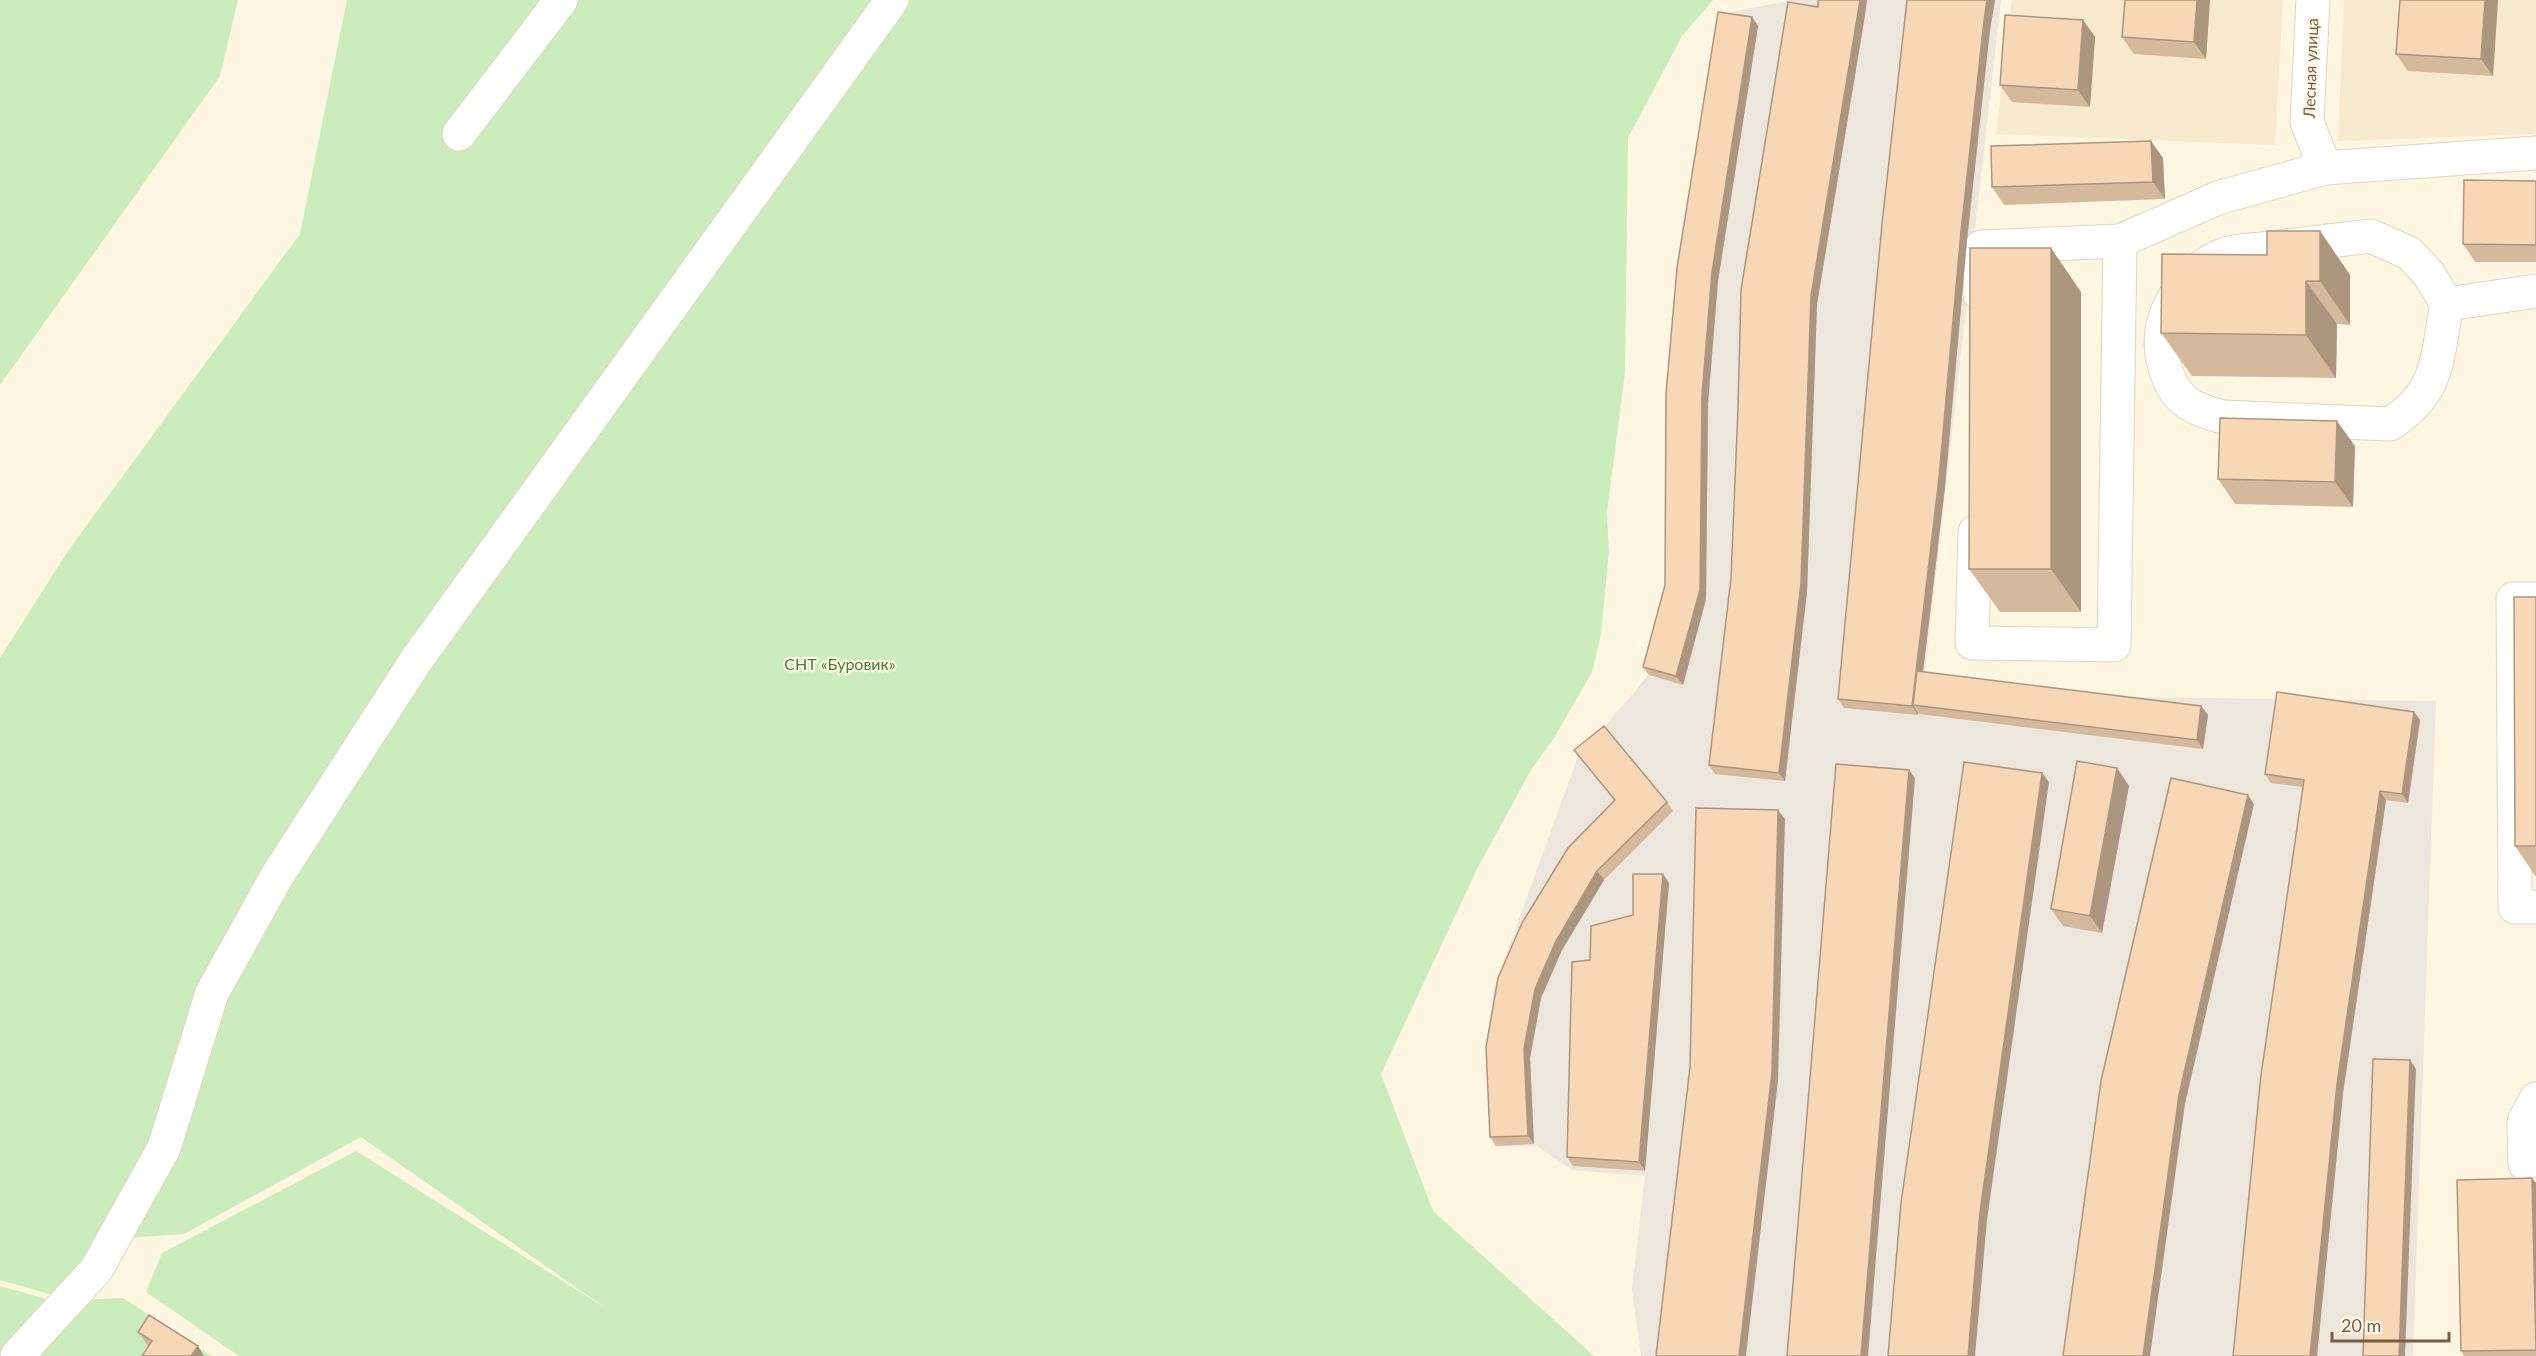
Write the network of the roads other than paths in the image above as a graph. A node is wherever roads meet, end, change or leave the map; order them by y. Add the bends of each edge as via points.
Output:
1 (561, 0) edge
2 (892, 0) edge
3 (2313, 0) edge
4 (459, 134) dead end
5 (2536, 153) edge
6 (2325, 168) junction
7 (2120, 241) junction
8 (2536, 291) edge
9 (2447, 304) junction
10 (1979, 328) edge
11 (1975, 503) edge
12 (2536, 599) edge
13 (2536, 907) edge
14 (2536, 1099) edge
15 (2525, 1164) dead end
16 (17, 1356) edge

1 - 4 street
2 - 16 street via 396,691 277,876 212,993 164,1148 96,1270
3 - 6 street, Лесная улица via 2307,122
5 - 6 street
6 - 7 street via 2218,198
7 - 10 street via 1981,247
7 - 11 street via 2114,645 1972,643
8 - 9 street
9 - 9 street via 2409,252 2371,236 2226,254 2202,266 2182,285 2165,315 2160,347 2166,373 2180,399 2202,411 2223,417 2390,424 2420,400 2432,381
12 - 13 street via 2512,599 2515,907
14 - 15 street via 2524,1122

